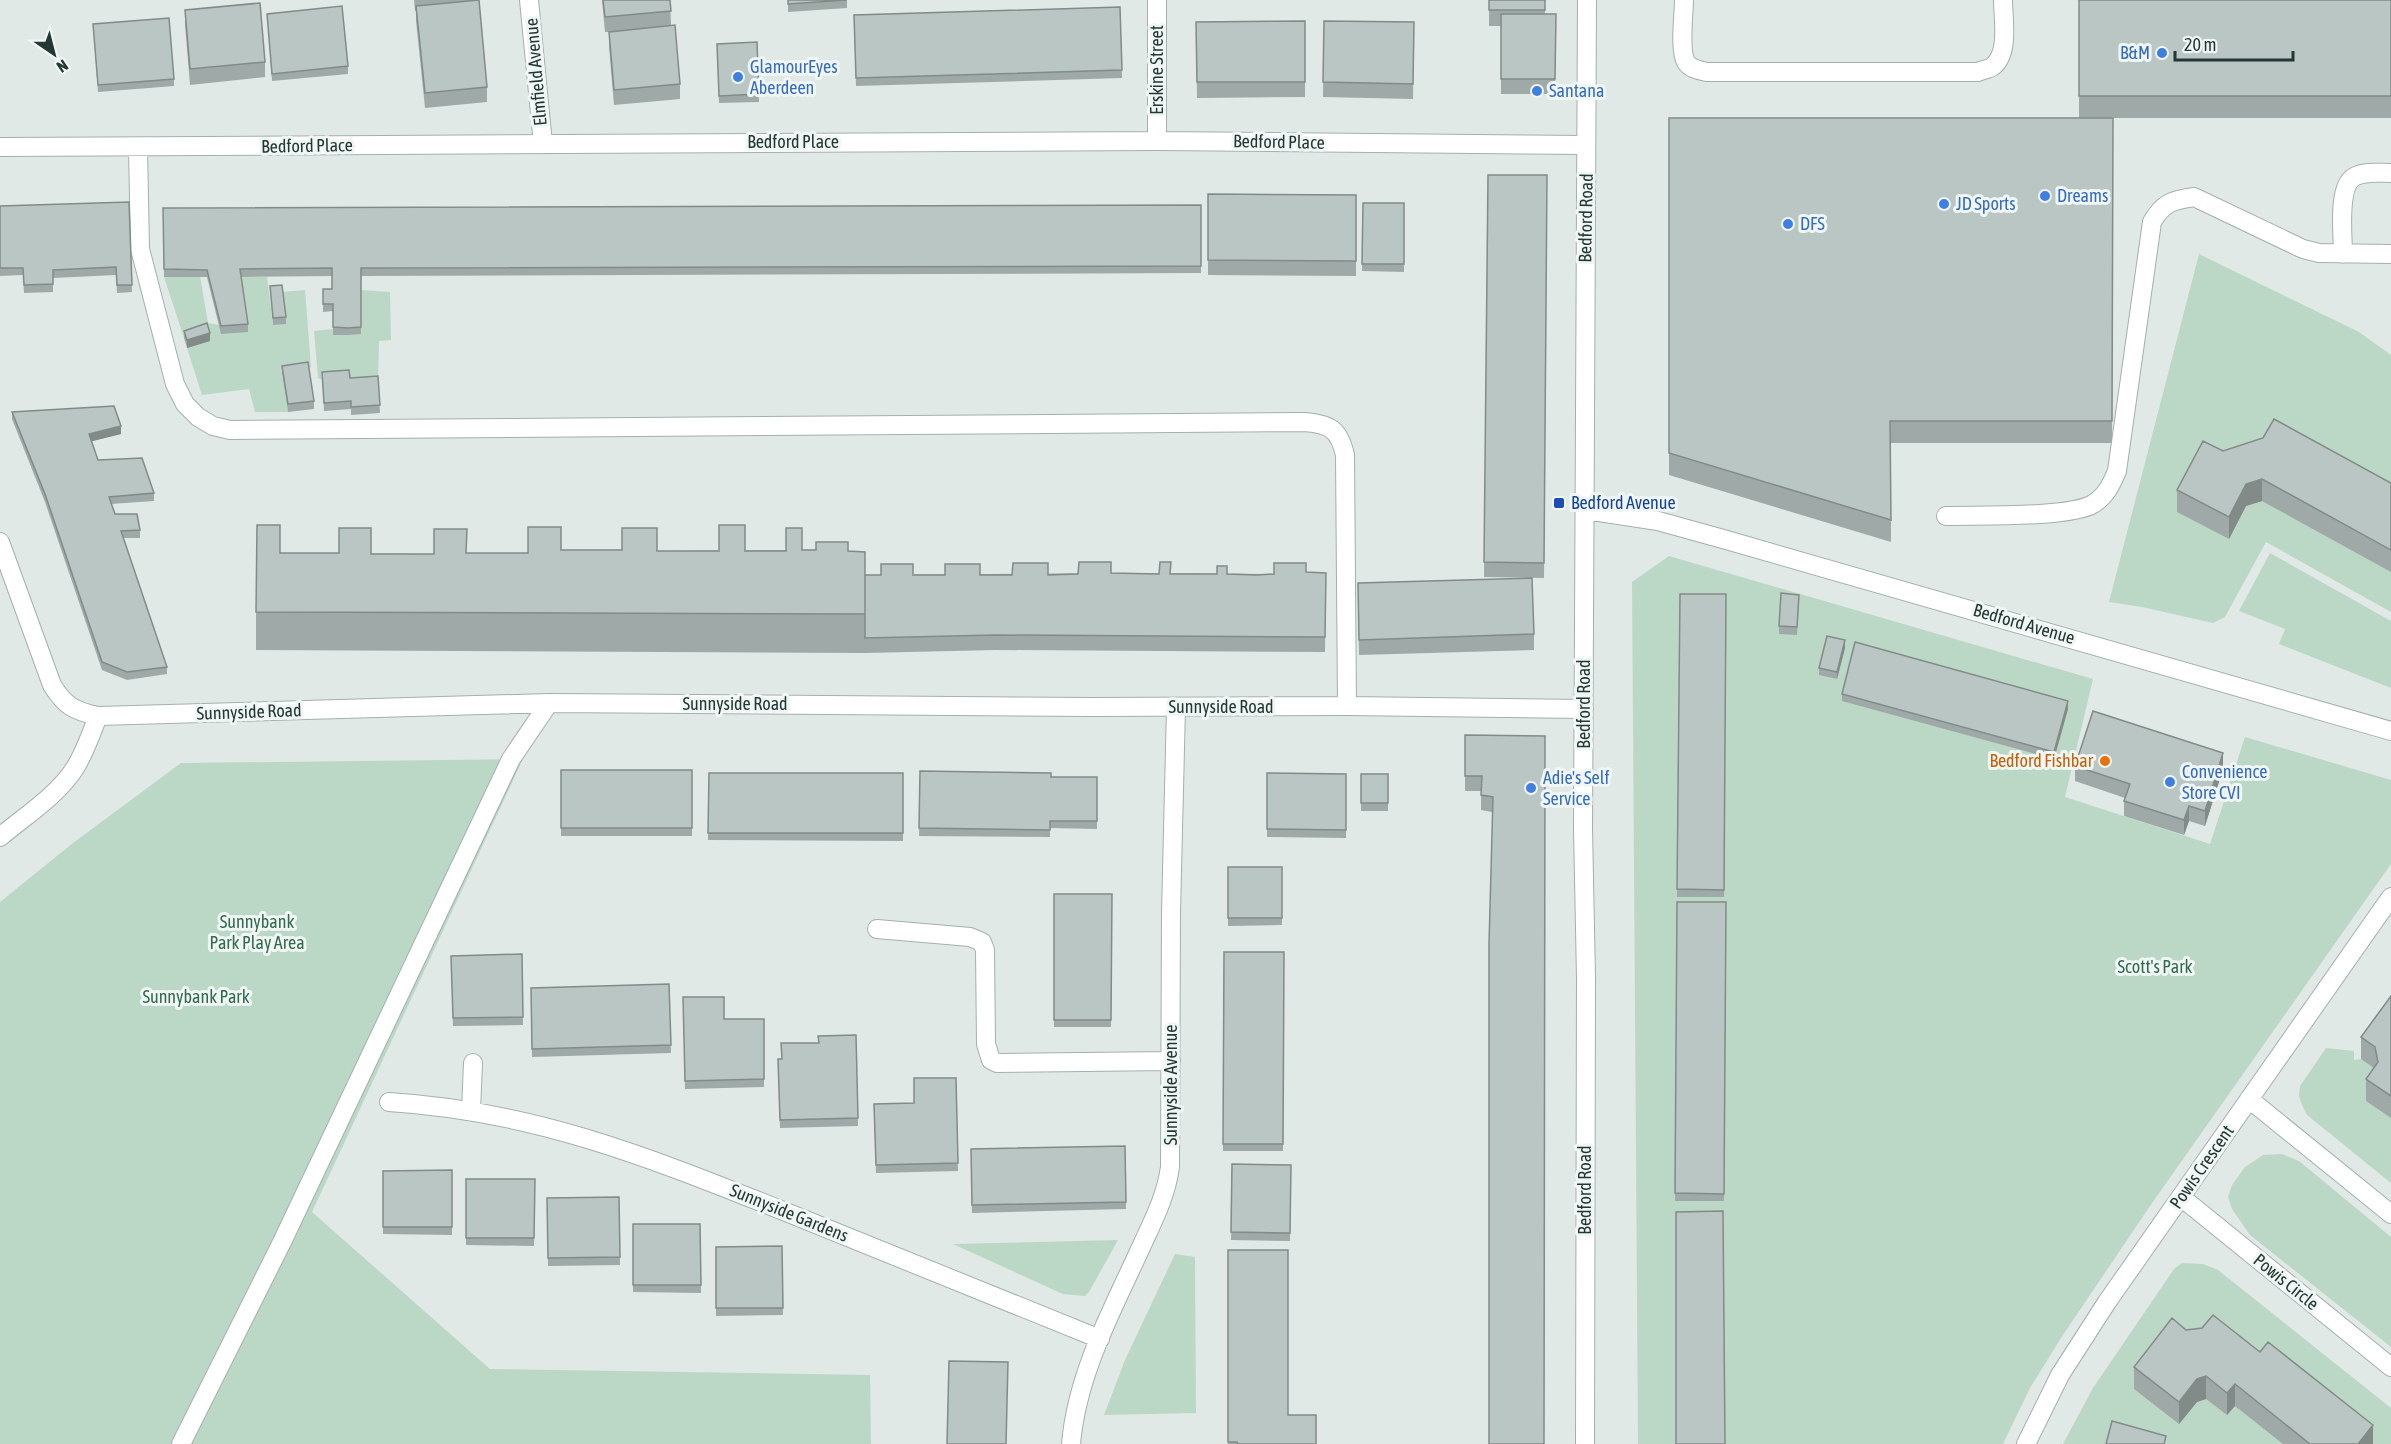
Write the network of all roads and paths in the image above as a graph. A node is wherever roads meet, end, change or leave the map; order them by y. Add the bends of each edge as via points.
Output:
1 (529, 0) edge
2 (1157, 0) edge
3 (1587, 0) edge
4 (1684, 0) edge
5 (2003, 0) edge
6 (1157, 141) junction
7 (543, 144) junction
8 (1586, 145) junction
9 (0, 147) edge
10 (138, 148) junction
11 (2391, 173) edge
12 (2343, 254) junction
13 (2391, 254) edge
14 (1586, 510) junction
15 (1946, 516) dead end
16 (0, 542) edge
17 (549, 703) junction
18 (1347, 706) junction
19 (1176, 707) junction
20 (1584, 709) junction
21 (98, 716) junction
22 (2391, 731) edge
23 (0, 837) edge
24 (2391, 897) edge
25 (877, 929) dead end
26 (1171, 1060) junction
27 (473, 1063) dead end
28 (2249, 1099) junction
29 (389, 1102) dead end
30 (471, 1110) junction
31 (2181, 1197) junction
32 (2391, 1214) edge
33 (1100, 1339) junction
34 (2391, 1367) edge
35 (181, 1444) edge
36 (1071, 1444) edge
37 (1585, 1444) edge
38 (2026, 1444) edge

1 - 7 street, Elmfield Avenue
2 - 6 street, Erskine Street
3 - 8 street, Bedford Road
4 - 5 street via 1686,62 1695,70 1978,72 1992,67 2001,57
6 - 7 street, Bedford Place
6 - 8 street, Bedford Place
7 - 10 street, Bedford Place
8 - 14 street, Bedford Road
9 - 10 street, Bedford Place
10 - 18 street via 140,249 175,384 185,404 198,417 230,430 1323,424 1335,431 1345,456
11 - 12 street via 2354,176 2346,184
12 - 13 street
12 - 15 street via 2303,249 2194,197 2176,199 2160,209 2152,222 2117,471 2109,489 2092,505 2067,512
14 - 20 street, Bedford Road
14 - 22 street, Bedford Avenue via 1658,522 1723,539
16 - 21 street, Sunnyside Road via 52,685 62,702 78,712
17 - 19 street, Sunnyside Road
17 - 21 street, Sunnyside Road
17 - 35 street via 511,759 282,1242
18 - 19 street, Sunnyside Road
18 - 20 street, Sunnyside Road
19 - 26 street, Sunnyside Avenue
20 - 37 street, Bedford Road
21 - 23 street via 75,769
24 - 28 street, Powis Crescent
25 - 26 street via 970,937 982,942 986,1044 991,1060 997,1063
26 - 33 street, Sunnyside Avenue via 1172,1149 1168,1184
27 - 30 street
28 - 31 street, Powis Crescent
28 - 32 street
29 - 30 street, Sunnyside Gardens
30 - 33 street, Sunnyside Gardens via 538,1124 647,1157
31 - 34 street, Powis Circle
31 - 38 street, Powis Crescent via 2060,1376
33 - 36 street, Sunnyside Avenue via 1080,1391

